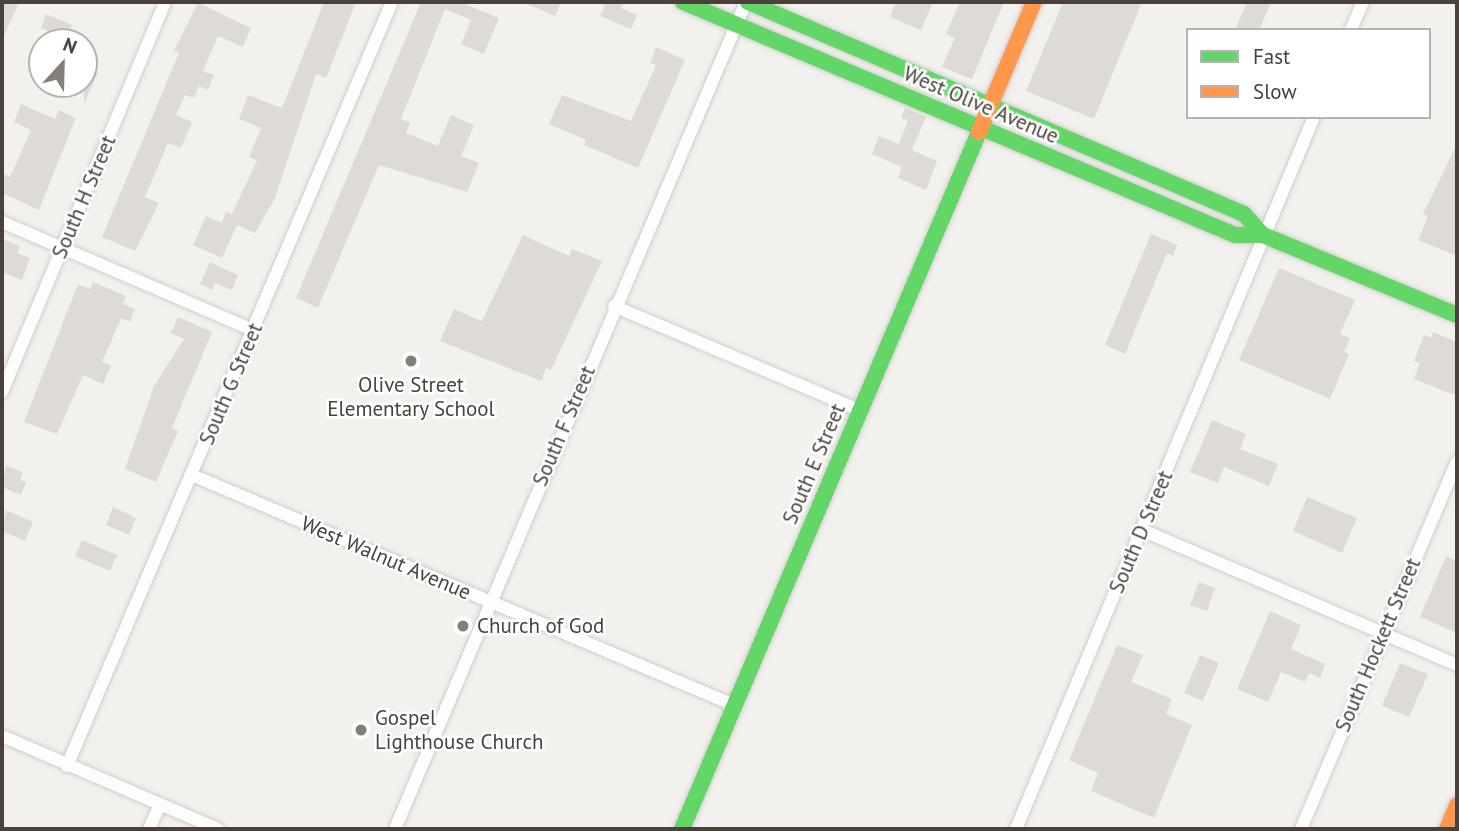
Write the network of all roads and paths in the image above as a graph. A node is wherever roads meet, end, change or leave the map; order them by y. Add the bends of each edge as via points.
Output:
1 (165, 2) edge
2 (392, 2) edge
3 (684, 2) edge
4 (747, 2) edge
5 (1034, 2) edge
6 (1363, 2) edge
7 (736, 24) junction
8 (1352, 28) edge
9 (987, 116) junction
10 (1313, 119) edge
11 (2, 222) edge
12 (1263, 235) junction
13 (64, 247) junction
14 (614, 306) junction
15 (1457, 315) edge
16 (253, 330) junction
17 (2, 392) edge
18 (859, 410) junction
19 (1457, 462) edge
20 (192, 475) junction
21 (1142, 530) junction
22 (491, 602) junction
23 (1382, 634) junction
24 (1457, 665) edge
25 (736, 706) junction
26 (2, 736) edge
27 (67, 766) junction
28 (160, 804) junction
29 (1457, 805) edge
30 (1020, 828) edge
31 (149, 829) edge
32 (218, 829) edge
33 (394, 829) edge
34 (682, 829) edge
35 (1301, 829) edge
36 (1447, 829) edge

1 - 13 street, South H Street
2 - 16 street, South G Street
3 - 7 main road, West Olive Avenue
4 - 7 street, South F Street
4 - 9 main road, West Olive Avenue
5 - 9 main road, South E Street
6 - 8 street
7 - 9 main road, West Olive Avenue
7 - 14 street, South F Street
9 - 12 main road, West Olive Avenue via 1235,235
9 - 12 main road, West Olive Avenue via 1244,214
9 - 18 main road, South E Street
10 - 12 street, South D Street
11 - 13 street
12 - 15 main road, West Olive Avenue
12 - 21 street, South D Street
13 - 16 street
13 - 17 street, South H Street
14 - 18 street
14 - 22 street, South F Street
16 - 20 street, South G Street
18 - 25 main road, South E Street
19 - 23 street, South Hockett Street
20 - 22 street, West Walnut Avenue
20 - 27 street, South G Street
21 - 23 street
21 - 30 street, South D Street
22 - 25 street, West Walnut Avenue
22 - 33 street, South F Street
23 - 24 street
23 - 35 street, South Hockett Street
25 - 34 main road, South E Street
26 - 27 street
27 - 28 street
28 - 31 street
28 - 32 street
29 - 36 main road

